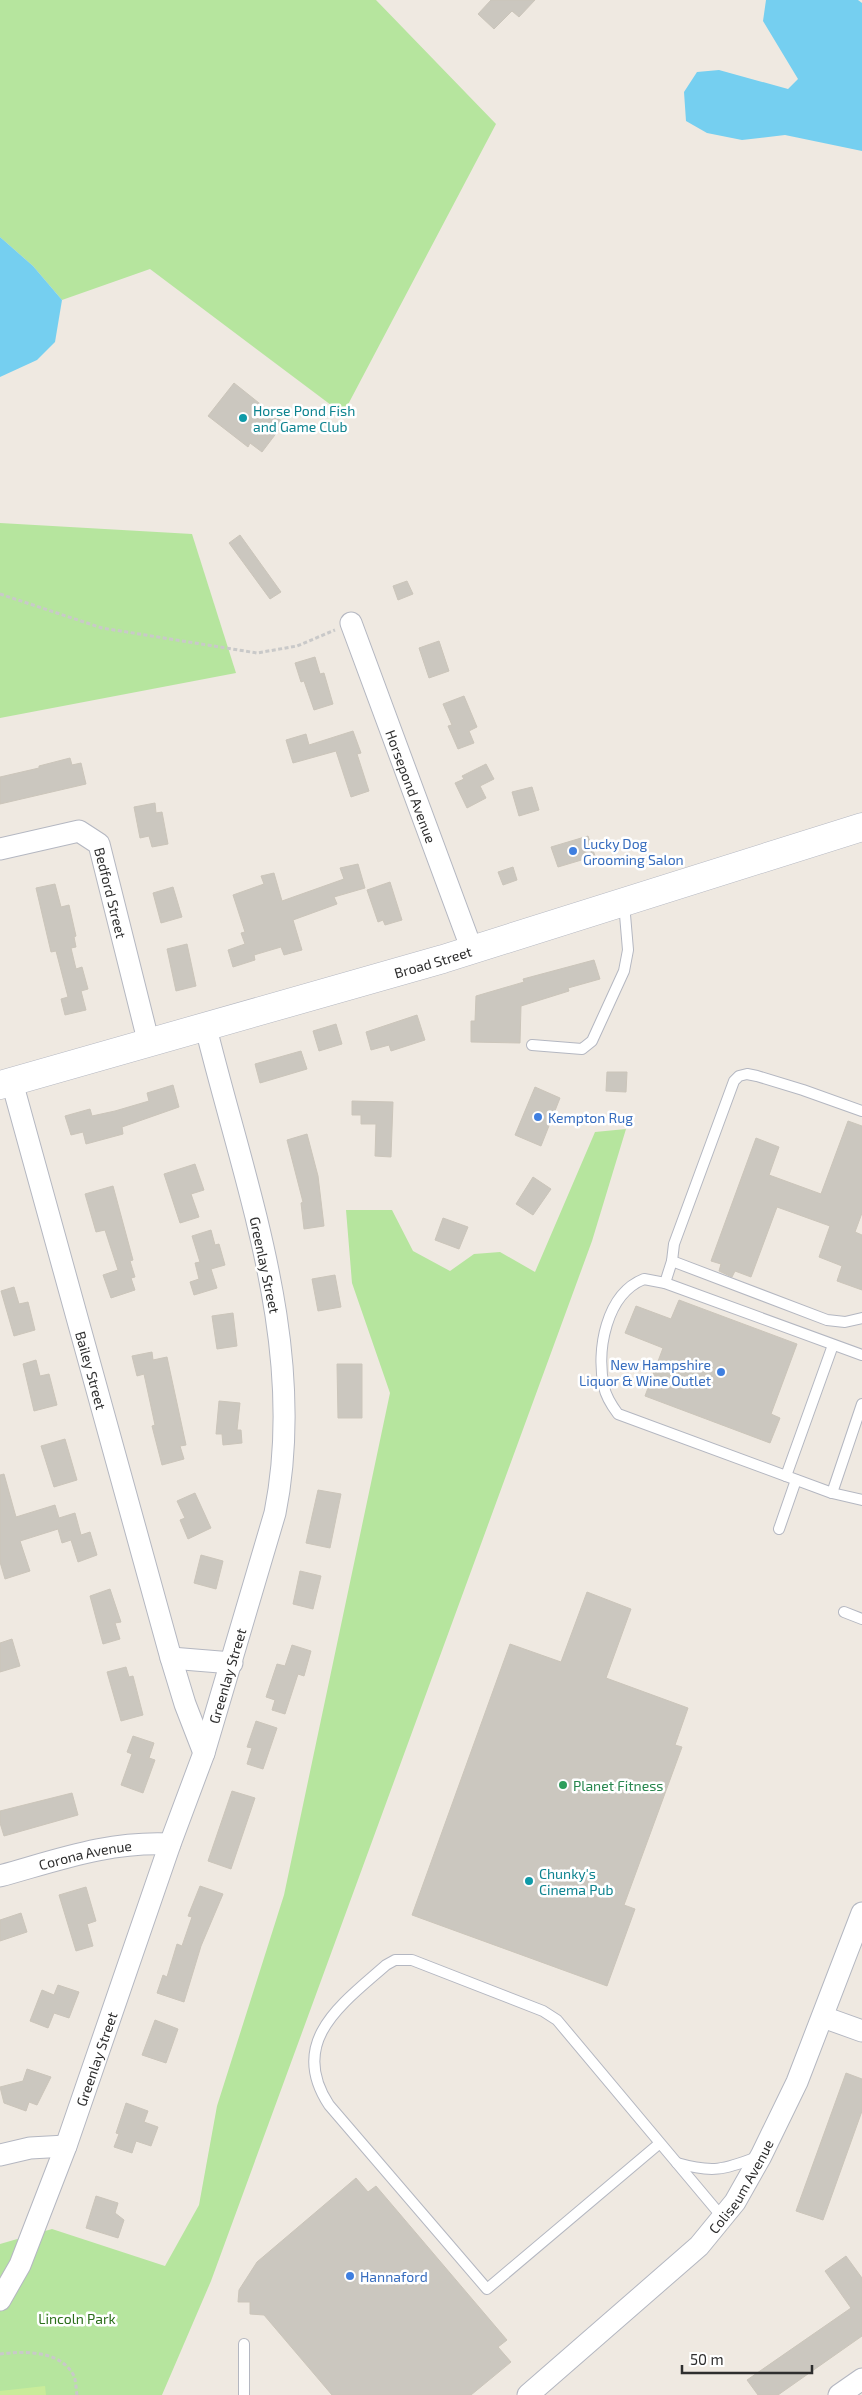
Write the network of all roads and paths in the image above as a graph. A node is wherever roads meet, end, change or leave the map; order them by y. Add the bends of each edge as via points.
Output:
1 (0, 594) edge
2 (351, 623) joint
3 (862, 827) edge
4 (0, 849) edge
5 (624, 902) junction
6 (472, 950) junction
7 (206, 1028) junction
8 (149, 1044) junction
9 (532, 1045) dead end
10 (6, 1084) edge
11 (862, 1111) edge
12 (672, 1261) junction
13 (665, 1284) junction
14 (862, 1318) edge
15 (833, 1345) junction
16 (862, 1355) edge
17 (862, 1404) edge
18 (786, 1476) junction
19 (796, 1480) junction
20 (832, 1492) junction
21 (862, 1500) edge
22 (779, 1528) dead end
23 (844, 1612) dead end
24 (862, 1619) edge
25 (172, 1658) junction
26 (232, 1663) junction
27 (204, 1753) junction
28 (170, 1844) junction
29 (0, 1876) edge
30 (862, 1913) edge
31 (823, 2017) junction
32 (862, 2030) edge
33 (660, 2143) junction
34 (66, 2146) junction
35 (0, 2155) edge
36 (761, 2156) junction
37 (677, 2163) junction
38 (723, 2218) junction
39 (0, 2300) edge
40 (244, 2344) dead end
41 (0, 2354) edge
42 (862, 2379) edge
43 (77, 2395) edge
44 (244, 2395) edge
45 (528, 2395) edge
46 (839, 2395) edge

1 - 2 path via 102,628 257,653 297,646
2 - 6 street, Horsepond Avenue
3 - 5 main road, Broad Street
4 - 8 street, Bedford Street via 79,831 99,844
5 - 6 main road, Broad Street
5 - 9 lane via 628,950 624,971 592,1042 582,1049
6 - 7 main road, Broad Street
7 - 8 main road, Broad Street
7 - 26 street, Greenlay Street via 261,1240 283,1360 282,1478 276,1513
8 - 10 main road, Broad Street
10 - 25 street, Bailey Street
11 - 12 lane via 766,1079 747,1074 739,1076 734,1081 674,1244
12 - 13 lane
12 - 14 lane via 827,1320 845,1322
13 - 15 lane
13 - 18 lane via 644,1279 633,1283 625,1289 614,1308 604,1340 601,1369 609,1402 618,1414
15 - 16 lane
15 - 18 lane
17 - 20 lane
18 - 19 lane
19 - 20 lane
19 - 22 lane
20 - 21 lane
23 - 24 lane
25 - 26 street
25 - 27 street, Bailey Street
26 - 27 street, Greenlay Street
27 - 28 street, Greenlay Street
28 - 29 street, Corona Avenue via 112,1846
28 - 34 street, Greenlay Street
30 - 31 street, Coliseum Avenue
31 - 32 street
31 - 36 street, Coliseum Avenue via 797,2082
33 - 33 lane via 557,2020 543,2011 412,1960 395,1960 386,1965 335,2010 318,2041 316,2070 320,2092 488,2289
33 - 37 lane
34 - 35 street via 30,2148
34 - 39 street, Greenlay Street via 20,2266
36 - 37 lane via 717,2169 703,2170
36 - 38 street, Coliseum Avenue
37 - 38 lane
38 - 45 street, Coliseum Avenue via 699,2246
40 - 44 lane
41 - 43 path via 41,2353 64,2364 74,2376
42 - 46 street

